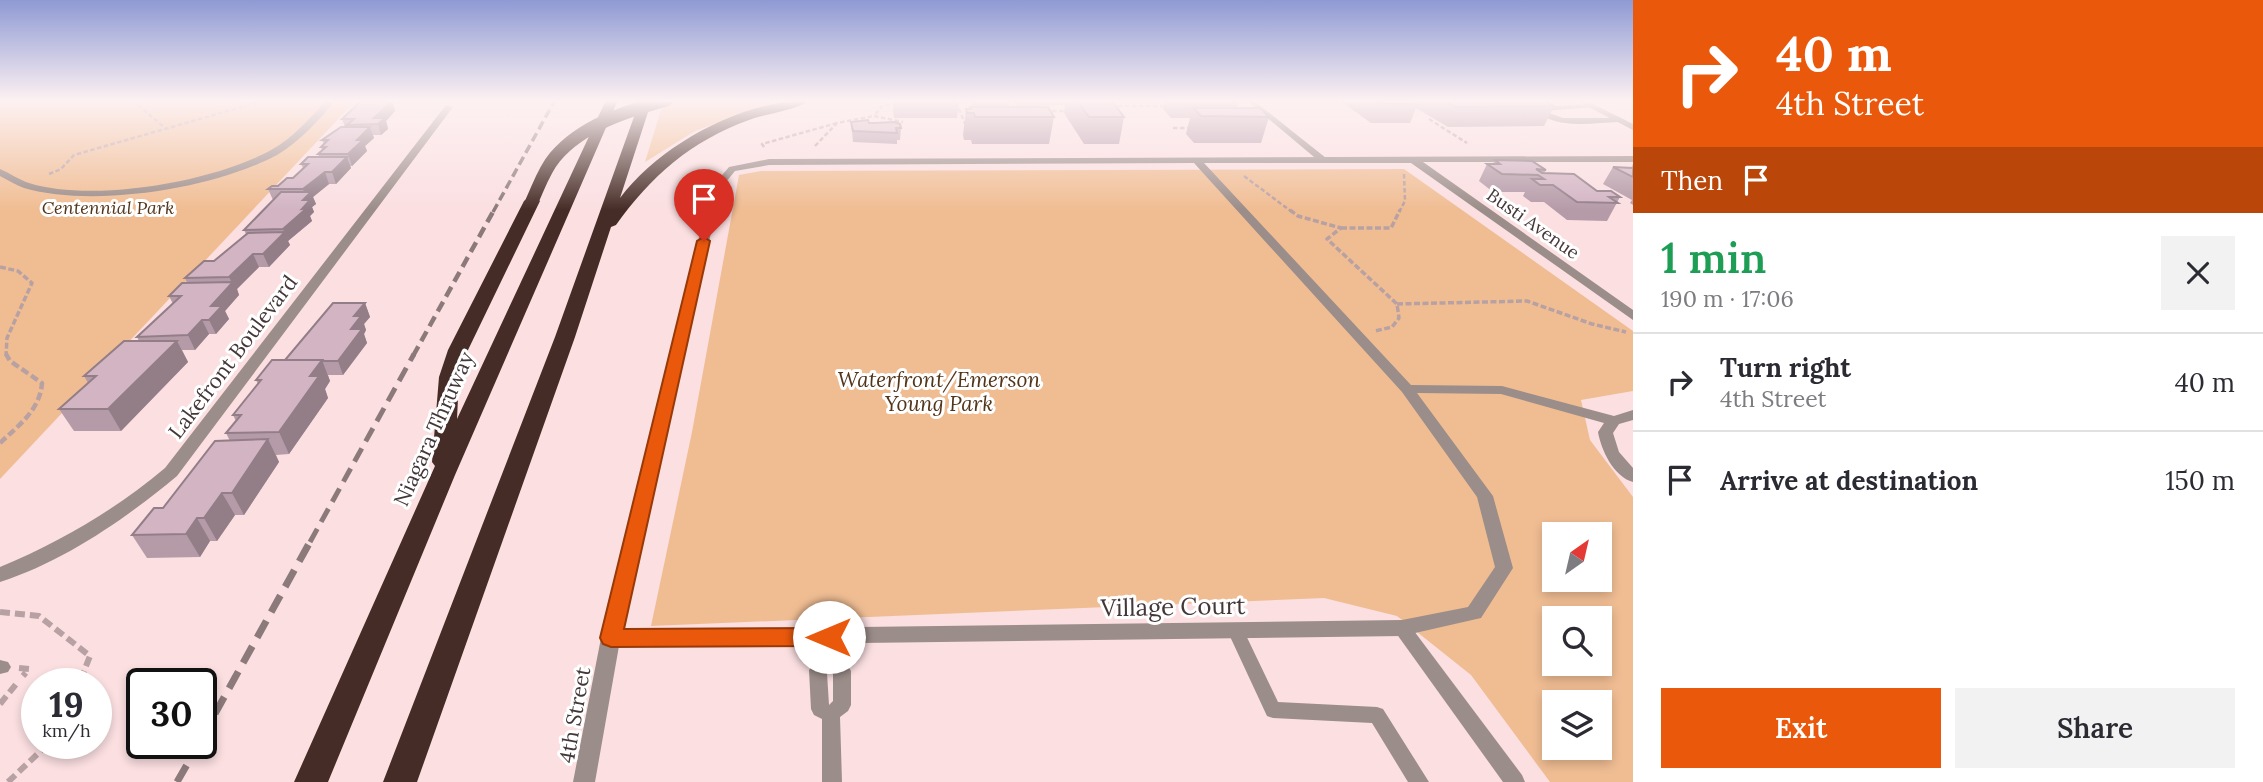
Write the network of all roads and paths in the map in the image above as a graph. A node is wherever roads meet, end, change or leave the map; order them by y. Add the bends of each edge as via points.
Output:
1 (136, 136) edge
2 (292, 136) edge
3 (427, 136) edge
4 (581, 136) edge
5 (596, 136) edge
6 (633, 136) edge
7 (702, 136) edge
8 (785, 136) edge
9 (826, 136) edge
10 (1294, 136) edge
11 (1457, 136) edge
12 (1470, 145) dead end
13 (777, 147) dead end
14 (813, 147) dead end
15 (1633, 159) edge
16 (1197, 160) junction
17 (1323, 160) junction
18 (1413, 160) junction
19 (1401, 167) dead end
20 (0, 172) edge
21 (1239, 174) dead end
22 (39, 177) dead end
23 (1341, 228) junction
24 (596, 244) junction
25 (0, 267) edge
26 (1397, 303) junction
27 (1633, 316) edge
28 (1375, 331) dead end
29 (1628, 332) dead end
30 (1407, 389) junction
31 (1633, 415) edge
32 (1614, 421) junction
33 (0, 443) edge
34 (443, 475) junction
35 (1633, 477) edge
36 (0, 575) edge
37 (0, 612) edge
38 (1402, 628) junction
39 (1235, 630) junction
40 (829, 637) junction
41 (611, 638) junction
42 (85, 668) edge
43 (32, 759) edge
44 (8, 782) edge
45 (311, 782) edge
46 (400, 782) edge
47 (584, 782) edge
48 (832, 782) edge
49 (1419, 782) edge
50 (1515, 782) edge

1 - 22 path via 74,155 61,169
2 - 20 street via 275,152 231,171 141,189 62,192 31,188
3 - 36 street, Lakefront Boulevard via 171,472 100,526
4 - 34 highway, bridge via 568,144 548,168 458,350 449,377
5 - 34 highway, Niagara Thruway
6 - 24 highway
7 - 24 highway via 677,149 640,182
8 - 13 path via 761,145
9 - 14 path
10 - 17 lane
11 - 12 path
15 - 18 street
16 - 17 street
16 - 30 street, Village Court
16 - 41 street, 4th Street via 769,162 732,169 716,188
17 - 18 street
18 - 27 street, Busti Avenue
19 - 23 path via 1405,201 1391,228
21 - 23 path via 1298,216
23 - 26 path via 1327,239
24 - 46 highway
25 - 33 path via 26,274 32,283 30,293 3,330 0,344 5,356 42,383 43,394
26 - 28 path via 1399,318 1392,327
26 - 29 path via 1527,301
30 - 32 street via 1502,390
30 - 38 street, Village Court via 1485,496 1504,568 1474,613
31 - 32 street
32 - 35 street via 1605,432 1608,448
34 - 45 highway, Niagara Thruway
37 - 42 path via 39,617 90,656
38 - 39 street, Village Court
38 - 50 lane
39 - 40 street, Village Court
39 - 49 lane via 1273,710 1377,715
40 - 41 street, Village Court
40 - 48 lane via 829,660 818,670 820,709 831,715
41 - 47 street, 4th Street
43 - 44 path

